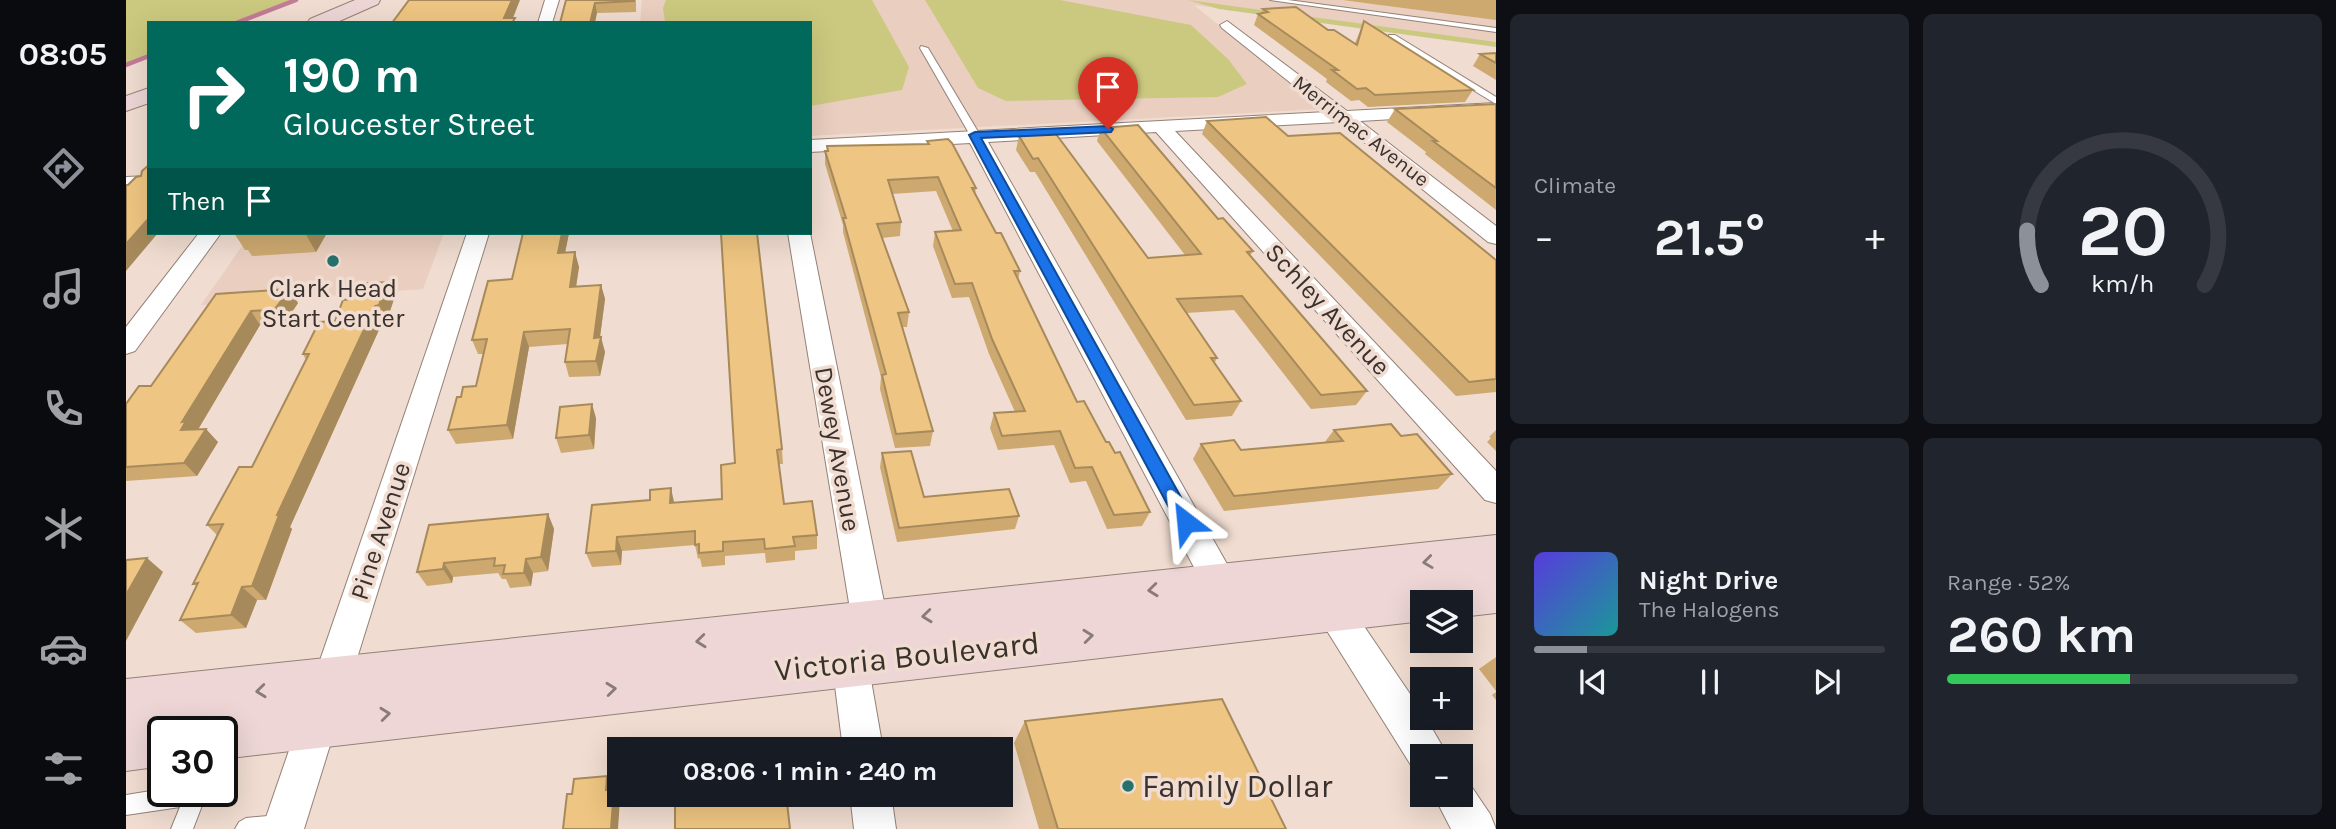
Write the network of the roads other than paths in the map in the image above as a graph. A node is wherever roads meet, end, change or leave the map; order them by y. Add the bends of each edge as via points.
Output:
1 (371, 0) edge
2 (552, 0) edge
3 (1273, 0) edge
4 (322, 21) edge
5 (546, 21) edge
6 (1227, 25) dead end
7 (1496, 30) edge
8 (1392, 37) edge
9 (924, 48) dead end
10 (147, 96) edge
11 (1496, 101) edge
12 (126, 104) edge
13 (1496, 108) edge
14 (1343, 116) junction
15 (1161, 127) junction
16 (975, 135) junction
17 (812, 146) edge
18 (147, 182) edge
19 (126, 183) edge
20 (208, 235) edge
21 (477, 235) edge
22 (799, 235) edge
23 (1496, 237) edge
24 (126, 345) edge
25 (1496, 491) edge
26 (1496, 554) edge
27 (1322, 591) junction
28 (1496, 592) edge
29 (1229, 601) junction
30 (860, 642) junction
31 (323, 703) junction
32 (126, 705) edge
33 (238, 727) edge
34 (863, 737) edge
35 (147, 741) edge
36 (126, 744) edge
37 (1420, 744) edge
38 (147, 801) edge
39 (126, 804) edge
40 (191, 807) edge
41 (872, 807) edge
42 (1461, 807) edge
43 (271, 828) edge
44 (182, 829) edge
45 (875, 829) edge
46 (1475, 829) edge

1 - 4 main road
2 - 5 street
3 - 7 lane
6 - 14 street, Merrimac Avenue
8 - 11 lane
9 - 16 lane
10 - 12 main road
13 - 14 street
14 - 15 street
14 - 23 street, Merrimac Avenue
15 - 16 street
15 - 25 street, Schley Avenue
16 - 17 street
16 - 29 street
18 - 19 street
20 - 24 street
21 - 31 street, Pine Avenue
22 - 30 street, Dewey Avenue
26 -> 27 main road, Victoria Boulevard
27 - 28 main road, Victoria Boulevard
27 - 29 main road, Victoria Boulevard
27 - 37 street
29 - 30 main road, Victoria Boulevard
30 - 31 main road, Victoria Boulevard
30 - 34 street, Dewey Avenue
31 -> 32 main road
31 - 33 main road
31 - 43 street, Pine Avenue
35 - 36 main road
38 - 39 lane
40 - 44 lane
41 - 45 street
42 - 46 street

